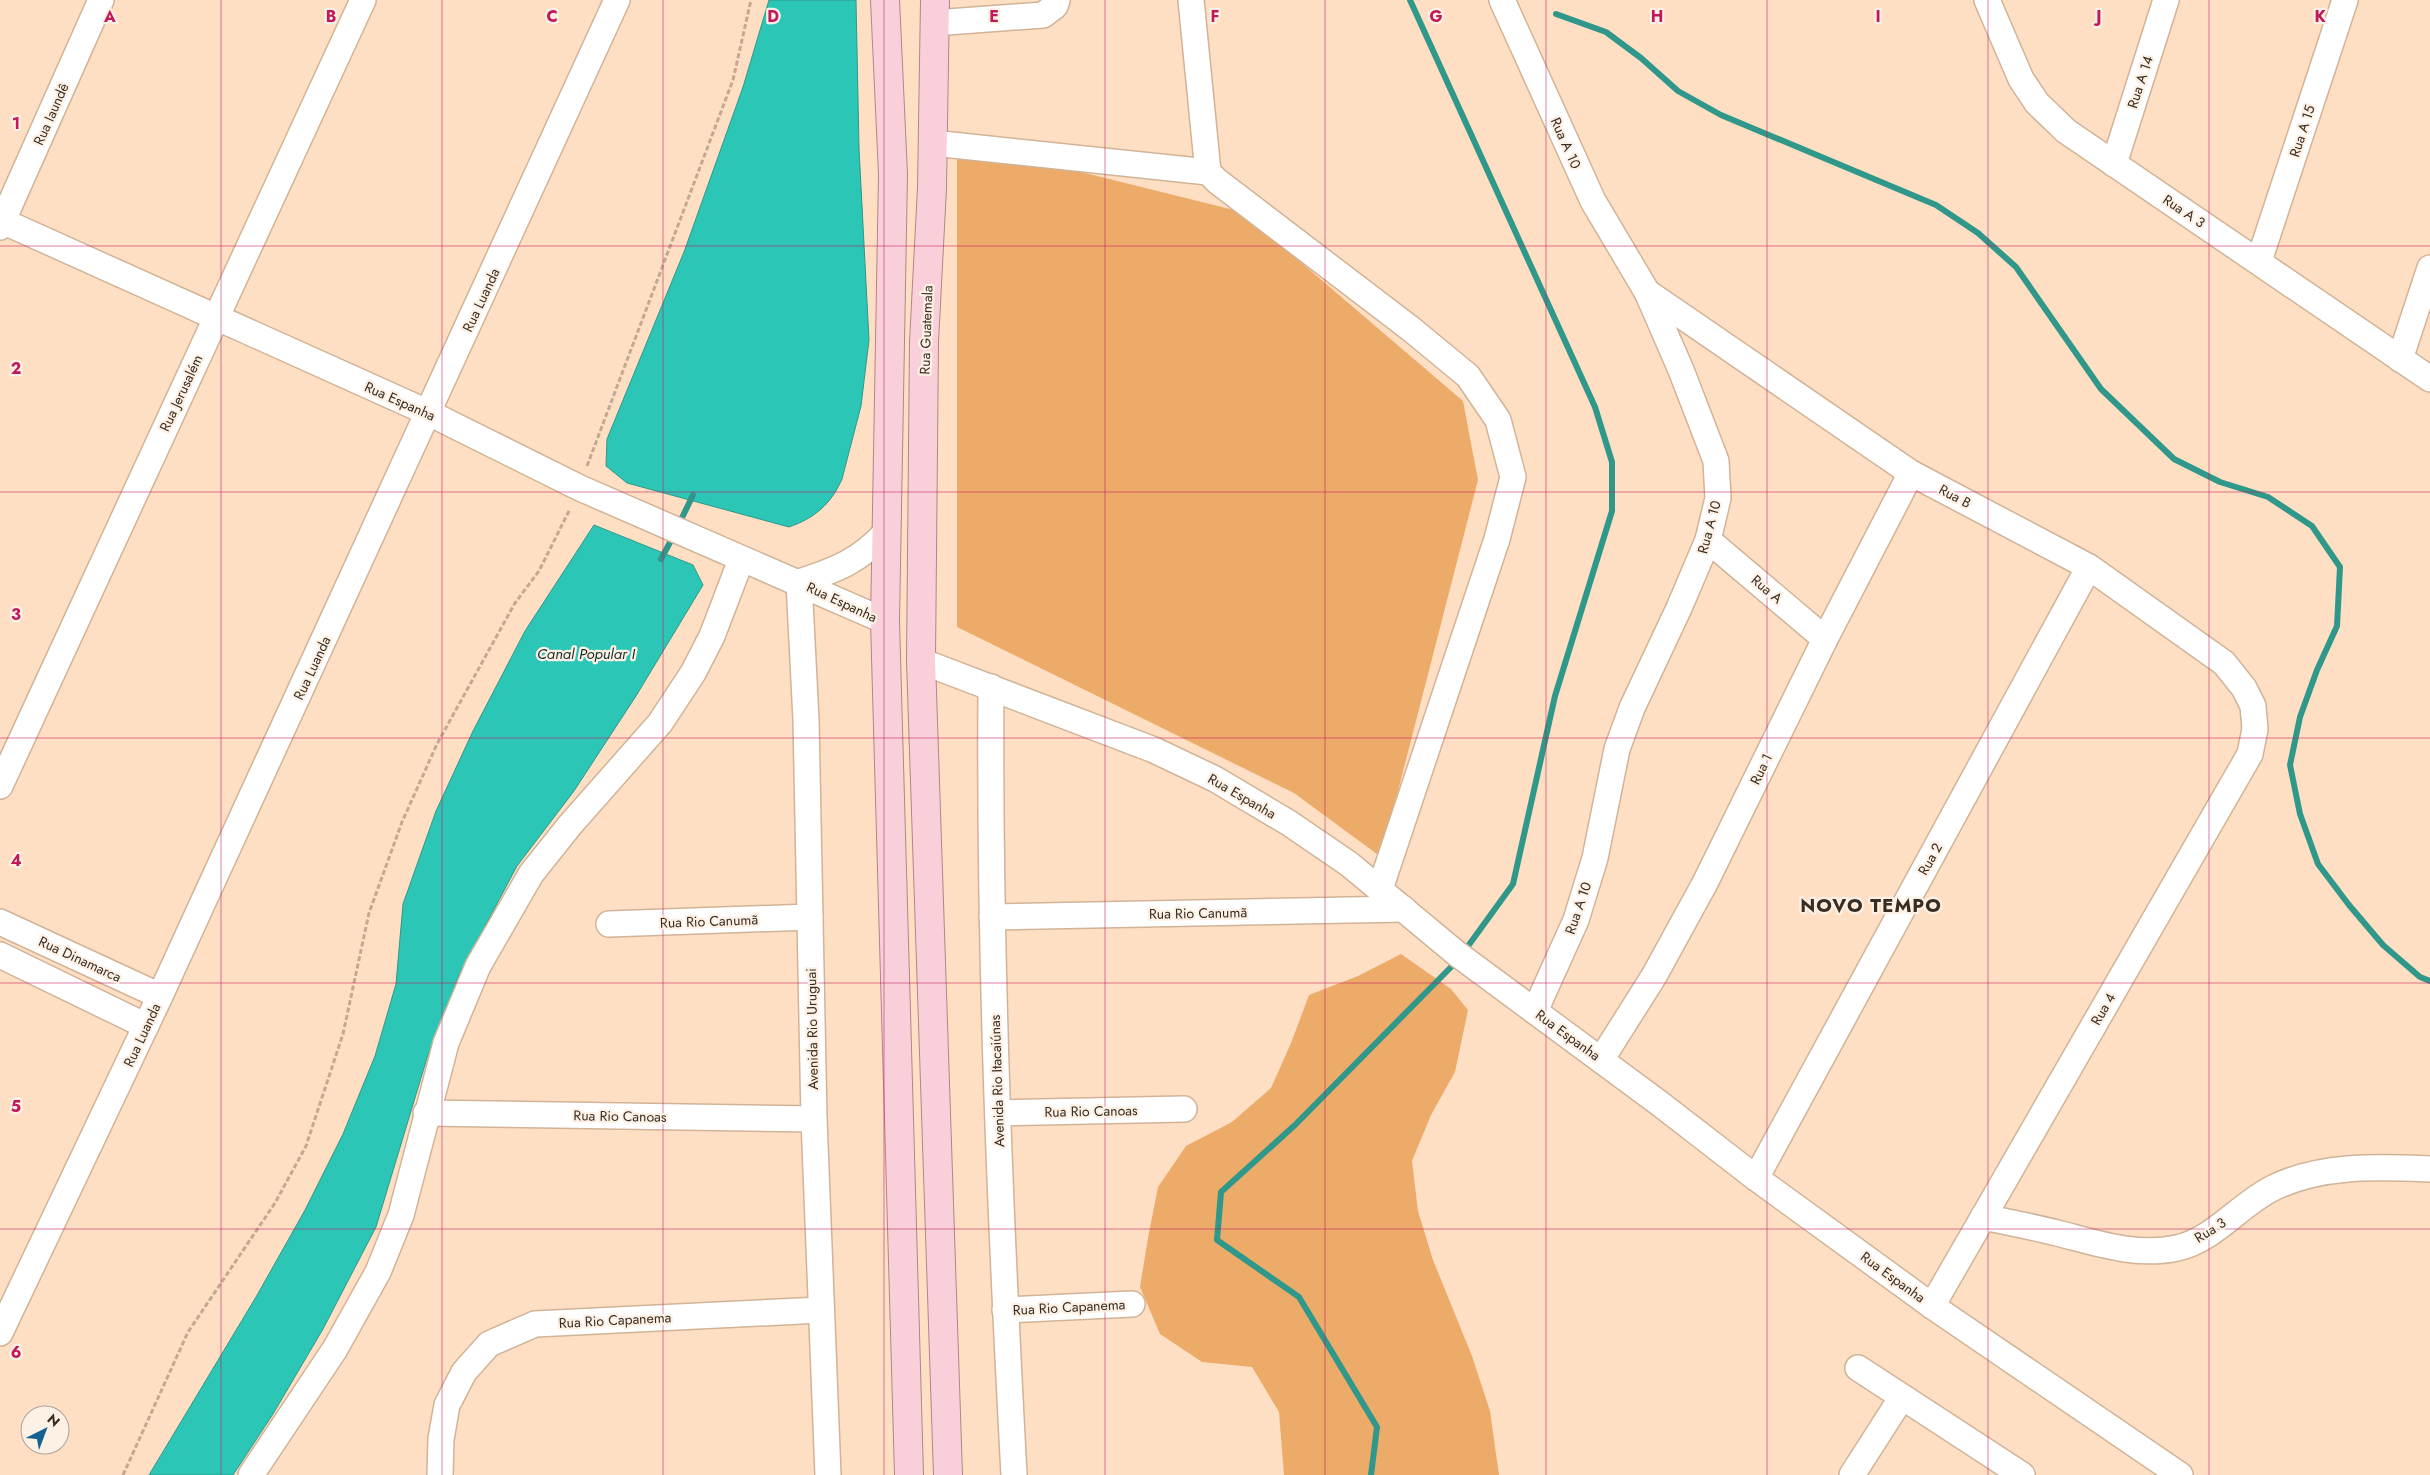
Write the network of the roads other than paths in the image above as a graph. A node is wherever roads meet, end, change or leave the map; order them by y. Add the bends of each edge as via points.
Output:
1 (101, 0) edge
2 (363, 0) edge
3 (618, 0) edge
4 (885, 0) edge
5 (1057, 0) edge
6 (1191, 0) edge
7 (1502, 0) edge
8 (1987, 0) edge
9 (2166, 0) edge
10 (2345, 0) edge
11 (934, 12) edge
12 (933, 143) junction
13 (2114, 164) junction
14 (1208, 172) junction
15 (1, 223) edge
16 (2259, 261) junction
17 (2430, 268) edge
18 (1647, 292) junction
19 (216, 318) junction
20 (890, 341) junction
21 (924, 342) junction
22 (2400, 359) junction
23 (2430, 379) edge
24 (429, 413) junction
25 (1911, 473) junction
26 (886, 531) junction
27 (1708, 540) junction
28 (742, 560) junction
29 (2089, 567) junction
30 (799, 582) junction
31 (885, 621) junction
32 (1825, 639) junction
33 (920, 660) junction
34 (992, 687) junction
35 (2252, 706) joint
36 (0, 786) edge
37 (1380, 889) junction
38 (1404, 909) junction
39 (810, 917) junction
40 (992, 917) junction
41 (0, 922) edge
42 (609, 924) dead end
43 (0, 955) edge
44 (160, 996) junction
45 (1535, 1011) junction
46 (146, 1026) junction
47 (1601, 1060) junction
48 (1184, 1109) dead end
49 (426, 1113) junction
50 (998, 1113) junction
51 (814, 1119) junction
52 (2430, 1168) edge
53 (1756, 1178) junction
54 (1983, 1217) junction
55 (1132, 1304) dead end
56 (1932, 1306) junction
57 (821, 1310) junction
58 (1005, 1310) junction
59 (0, 1333) edge
60 (1858, 1368) dead end
61 (1902, 1397) junction
62 (2018, 1474) edge
63 (251, 1475) edge
64 (440, 1475) edge
65 (828, 1475) edge
66 (909, 1475) edge
67 (948, 1475) edge
68 (1014, 1475) edge
69 (1852, 1475) edge
70 (2180, 1475) edge

1 - 15 street, Rua Iaundê
2 - 19 street, Rua Jerusalém
3 - 24 street, Rua Luanda
4 - 20 main road via 893,174
5 - 11 street via 1043,16
6 - 14 street
7 - 18 street, Rua A 10 via 1593,201
8 - 13 street, Rua A 3 via 2022,79 2037,104 2066,131
9 - 13 street, Rua A 14
10 - 16 street, Rua A 15
11 - 12 main road, Rua Guatemala
12 - 14 street
12 - 21 main road, Rua Guatemala
13 - 16 street, Rua A 3
14 - 37 street via 1468,376 1498,420 1513,477 1497,539
15 - 19 street, Rua Espanha
16 - 22 street, Rua A 3
17 - 22 street
18 - 25 street, Rua B
18 - 27 street, Rua A 10 via 1716,461 1718,498
19 - 24 street, Rua Espanha
19 - 36 street, Rua Jerusalém
20 - 21 main road
20 - 26 main road
21 - 33 main road, Rua Guatemala
22 - 23 street, Rua A 3
24 - 28 street, Rua Espanha via 580,488
24 - 44 street, Rua Luanda
25 - 29 street, Rua B
25 - 32 street, Rua 1
26 - 30 street, Rua Espanha via 857,560
26 - 31 main road
27 - 32 street, Rua A
27 - 45 street, Rua A 10 via 1632,708 1617,749 1594,858 1576,920
28 - 30 street, Rua Espanha
28 - 49 street via 712,636 660,724 570,824 531,874 504,917 478,966 446,1043
29 - 35 street, Rua B via 2224,663 2244,688
29 - 53 street, Rua 2
30 - 31 street, Rua Espanha
30 - 39 street, Avenida Rio Uruguai
31 - 66 main road
32 - 47 street, Rua 1 via 1700,891 1654,976
33 - 34 street, Rua Espanha
33 - 67 main road, Rua Guatemala
34 - 37 street, Rua Espanha via 1154,750 1215,779 1297,828
34 - 40 street, Avenida Rio Itacaiúnas
35 - 54 street, Rua 4 via 2255,729 2250,754
37 - 38 street, Rua Espanha
38 - 40 street, Rua Rio Canumã
38 - 45 street, Rua Espanha via 1456,953
39 - 42 street, Rua Rio Canumã
39 - 51 street, Avenida Rio Uruguai
40 - 50 street, Avenida Rio Itacaiúnas
41 - 44 street, Rua Dinamarca
43 - 46 street
44 - 46 street, Rua Luanda
45 - 47 street, Rua Espanha
46 - 59 street, Rua Luanda
47 - 53 street, Rua Espanha
48 - 50 street, Rua Rio Canoas
49 - 51 street, Rua Rio Canoas
49 - 63 street via 401,1215 378,1272 335,1349
50 - 58 street, Avenida Rio Itacaiúnas
51 - 57 street, Avenida Rio Uruguai
52 - 54 street, Rua 3 via 2365,1166 2310,1175 2273,1188 2203,1237 2179,1248 2147,1253
53 - 56 street, Rua Espanha
54 - 56 street, Rua 4
55 - 58 street, Rua Rio Capanema
56 - 70 street, Rua Espanha
57 - 64 street, Rua Rio Capanema via 535,1324 488,1344 464,1372 446,1405 440,1438
57 - 65 street, Avenida Rio Uruguai
58 - 68 street, Avenida Rio Itacaiúnas
60 - 61 street
61 - 62 street
61 - 69 street

